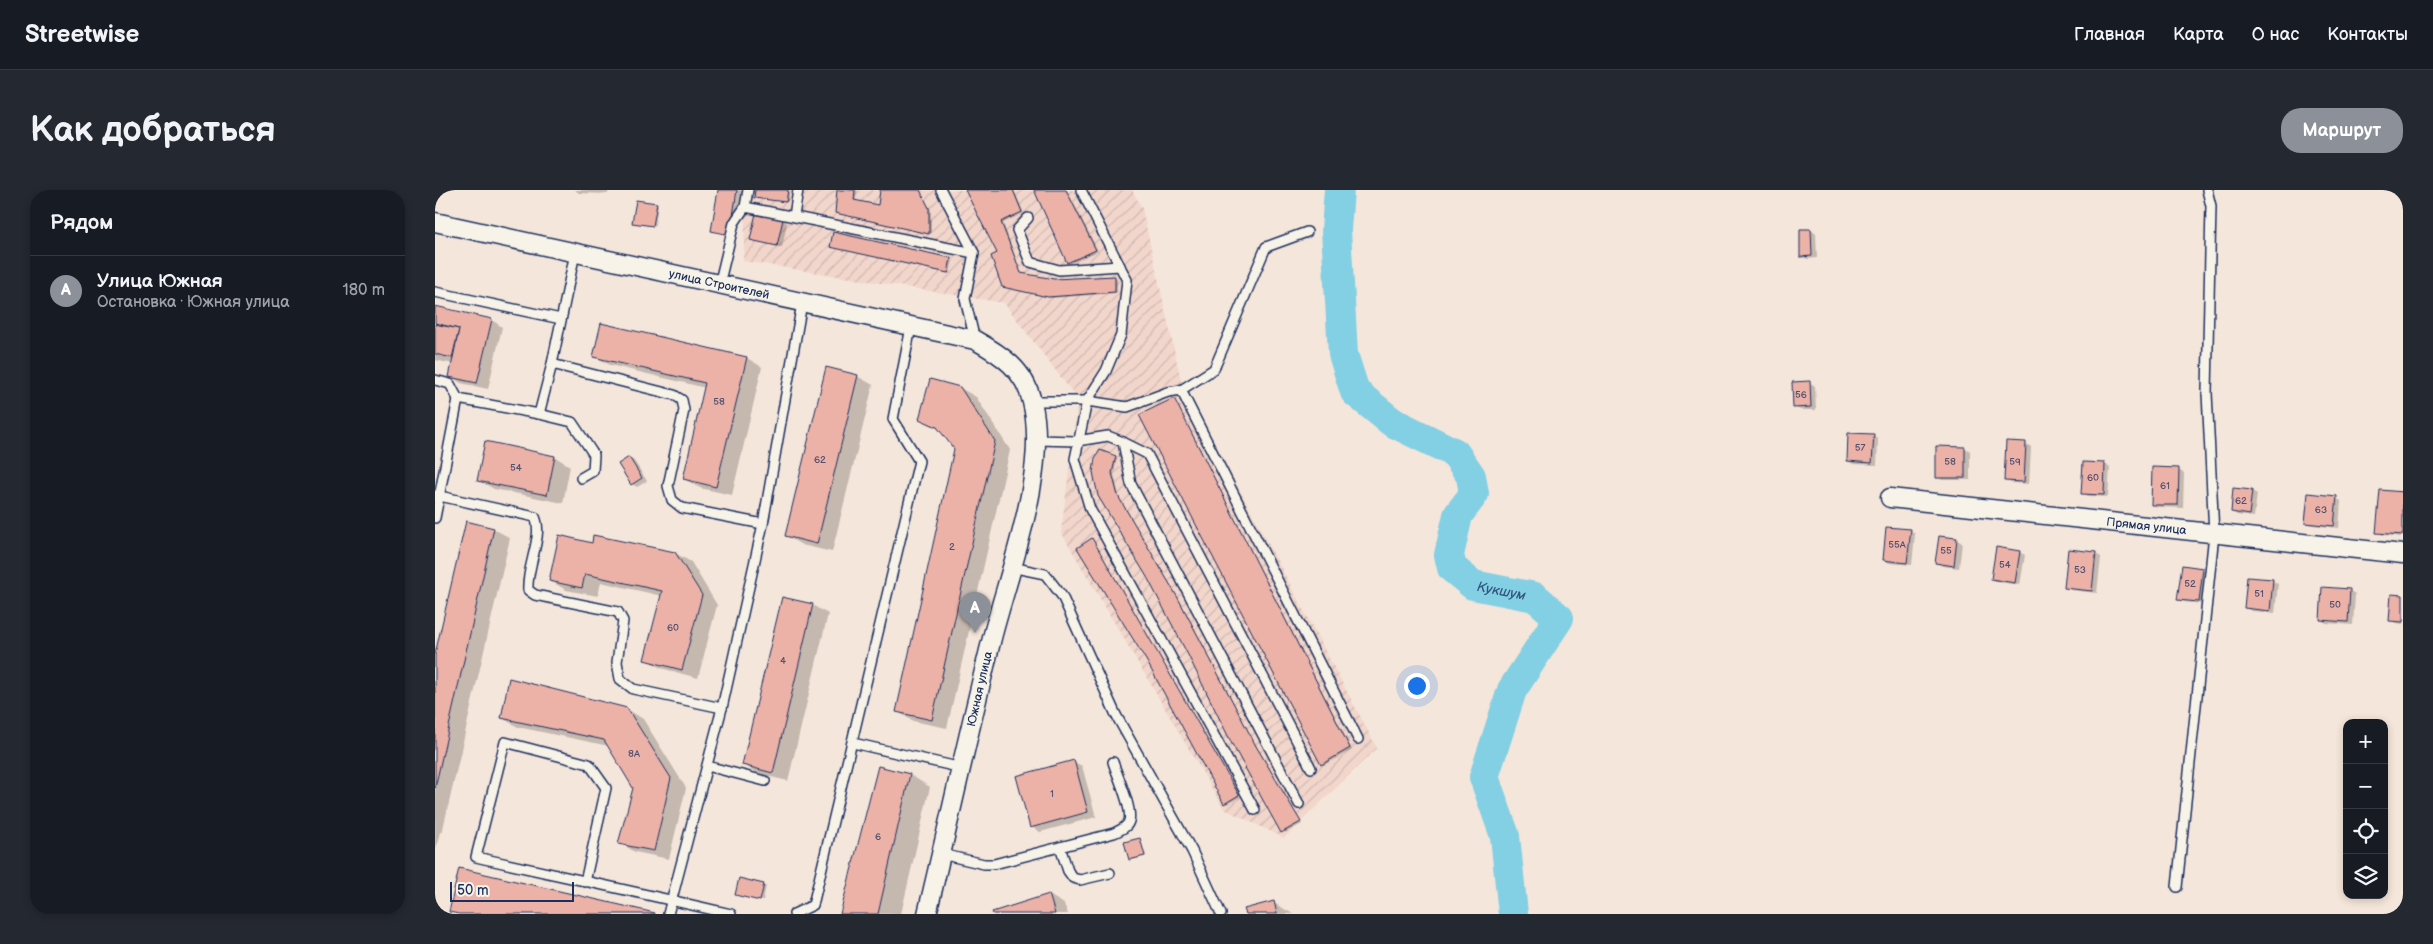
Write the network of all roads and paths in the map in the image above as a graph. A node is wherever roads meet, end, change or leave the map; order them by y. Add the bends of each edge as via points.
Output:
1 (748, 190) edge
2 (798, 190) edge
3 (941, 190) edge
4 (1081, 190) edge
5 (2207, 190) edge
6 (745, 207) junction
7 (794, 216) junction
8 (1028, 218) dead end
9 (435, 222) edge
10 (1307, 232) dead end
11 (575, 253) junction
12 (974, 254) junction
13 (1119, 266) junction
14 (719, 285) junction
15 (435, 292) edge
16 (802, 303) junction
17 (561, 320) junction
18 (911, 326) junction
19 (975, 340) junction
20 (1002, 355) joint
21 (552, 364) junction
22 (435, 380) edge
23 (1181, 390) junction
24 (458, 399) junction
25 (1032, 401) junction
26 (1087, 401) junction
27 (539, 414) junction
28 (1037, 440) junction
29 (1077, 441) junction
30 (1123, 442) junction
31 (581, 478) dead end
32 (437, 496) edge
33 (1890, 498) dead end
34 (435, 518) edge
35 (763, 524) junction
36 (2214, 534) junction
37 (2403, 554) edge
38 (1011, 567) junction
39 (722, 708) junction
40 (1358, 739) dead end
41 (853, 744) junction
42 (1113, 762) dead end
43 (707, 766) junction
44 (962, 768) junction
45 (1311, 768) dead end
46 (765, 781) dead end
47 (1299, 804) dead end
48 (1255, 810) dead end
49 (1060, 847) junction
50 (941, 854) junction
51 (1110, 873) dead end
52 (585, 882) junction
53 (2177, 887) dead end
54 (671, 900) junction
55 (668, 914) edge
56 (731, 914) edge
57 (794, 914) edge
58 (927, 914) edge
59 (1221, 914) edge

1 - 6 lane
2 - 7 lane
3 - 12 lane
4 - 13 lane
5 - 36 lane via 2211,206 2207,393
6 - 7 lane
6 - 14 lane via 734,223
7 - 12 lane
8 - 13 lane via 1017,230 1030,262 1059,270
9 - 11 street, улица Строителей
10 - 23 lane via 1266,247 1214,369
11 - 14 street, улица Строителей
11 - 17 lane
12 - 19 lane via 965,299
13 - 26 lane via 1127,280 1121,335 1106,371
14 - 16 street, улица Строителей
15 - 17 lane
16 - 18 street, улица Строителей
16 - 35 lane
17 - 21 lane
18 - 19 street, улица Строителей
18 - 41 lane via 893,419 919,460
19 - 20 street, улица Строителей
20 - 25 street, Южная улица via 1021,375
21 - 27 lane
21 - 35 lane via 674,395 682,400 684,410 668,486 672,500 682,508
22 - 24 lane via 450,384
23 - 26 lane via 1127,407
23 - 40 lane
24 - 27 lane
24 - 32 lane
25 - 26 lane
25 - 28 street, Южная улица
26 - 29 lane
27 - 31 lane via 572,422 594,455 593,471
28 - 29 lane
28 - 38 street, Южная улица via 1020,538
29 - 30 lane via 1108,436
29 - 48 lane via 1075,459 1090,509
30 - 45 lane via 1147,454
30 - 47 lane via 1131,484
32 - 34 lane
32 - 39 lane via 535,517 539,526 527,579 528,590 535,595 617,612 623,621 617,662 620,679 633,689
33 - 36 street, Прямая улица
35 - 39 lane
36 - 37 street, Прямая улица
36 - 53 lane
38 - 44 street, Южная улица
38 - 59 lane via 1045,574 1062,596 1117,715 1192,850
39 - 43 lane
41 - 44 lane
41 - 57 lane via 813,905
42 - 49 lane via 1129,811 1125,828
43 - 46 lane
43 - 54 lane
44 - 50 street, Южная улица
49 - 50 lane via 994,864
49 - 51 lane via 1073,878 1080,880
50 - 58 street, Южная улица
52 - 52 lane via 477,856 505,742 589,764 606,788
52 - 54 lane
54 - 55 lane
54 - 56 lane

